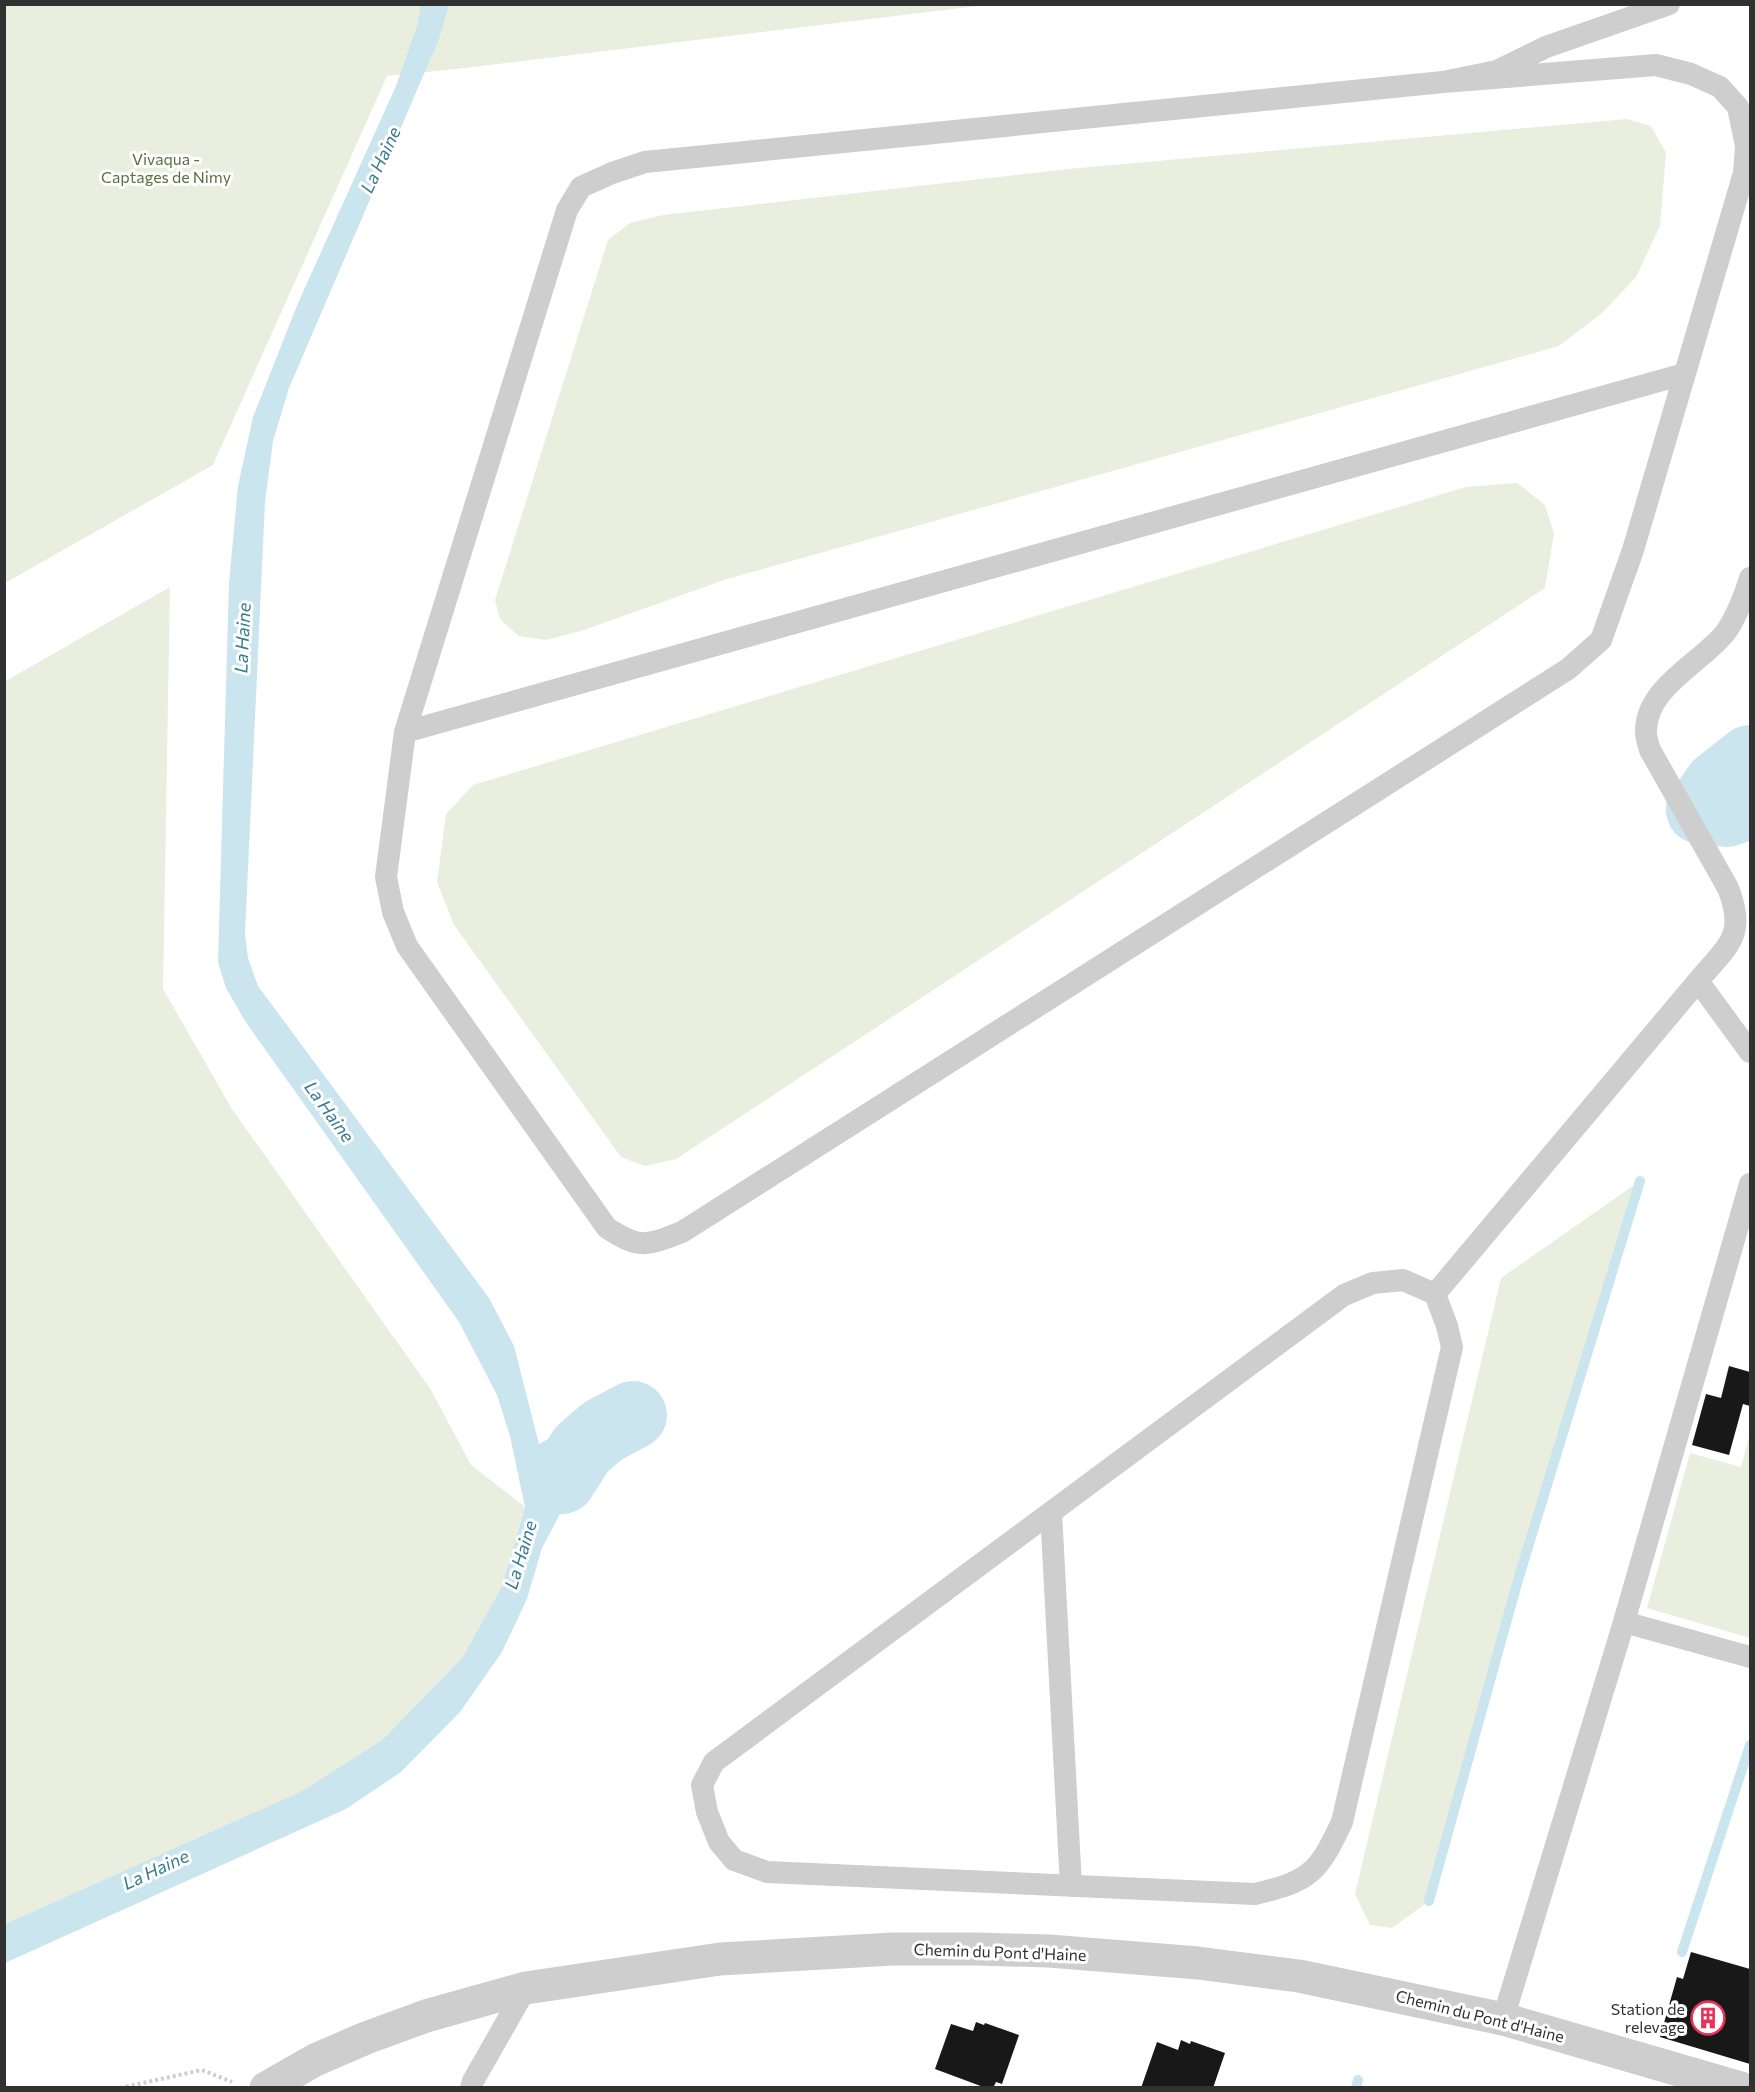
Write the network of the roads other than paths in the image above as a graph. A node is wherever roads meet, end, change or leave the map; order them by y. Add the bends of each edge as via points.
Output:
1 (1669, 4) edge
2 (1443, 82) junction
3 (1684, 374) junction
4 (1750, 578) edge
5 (405, 732) junction
6 (1698, 981) junction
7 (1750, 1052) edge
8 (1750, 1184) edge
9 (1435, 1294) junction
10 (1051, 1512) junction
11 (1624, 1622) junction
12 (1750, 1657) edge
13 (1071, 1886) junction
14 (526, 1988) junction
15 (1503, 2019) junction
16 (252, 2086) edge
17 (471, 2088) edge
18 (1741, 2088) edge

1 - 2 lane via 1546,47 1497,71
2 - 3 lane via 1656,65 1720,87 1738,107 1746,146 1744,173
2 - 5 lane via 645,162 580,187 567,210
3 - 5 lane
3 - 5 lane via 1633,550 1600,640 1568,669 692,1225 654,1243 630,1242 607,1228 407,946 393,912 386,877
4 - 6 lane via 1725,633 1666,686 1647,717 1650,750 1734,904 1735,934
6 - 7 lane
6 - 9 lane
8 - 11 lane
9 - 10 lane via 1403,1280 1373,1283 1344,1295
9 - 13 lane via 1452,1347 1342,1822 1329,1850 1315,1871 1286,1887 1255,1894
10 - 13 lane
10 - 13 lane via 714,1762 702,1785 719,1842 734,1860 767,1872
11 - 12 lane
11 - 15 lane
14 - 15 street, Chemin du Pont d'Haine via 720,1959 893,1949 997,1949 1198,1963 1299,1976
14 - 16 street, Chemin du Pont d'Haine via 426,2016
14 - 17 lane
15 - 18 street, Chemin du Pont d'Haine

